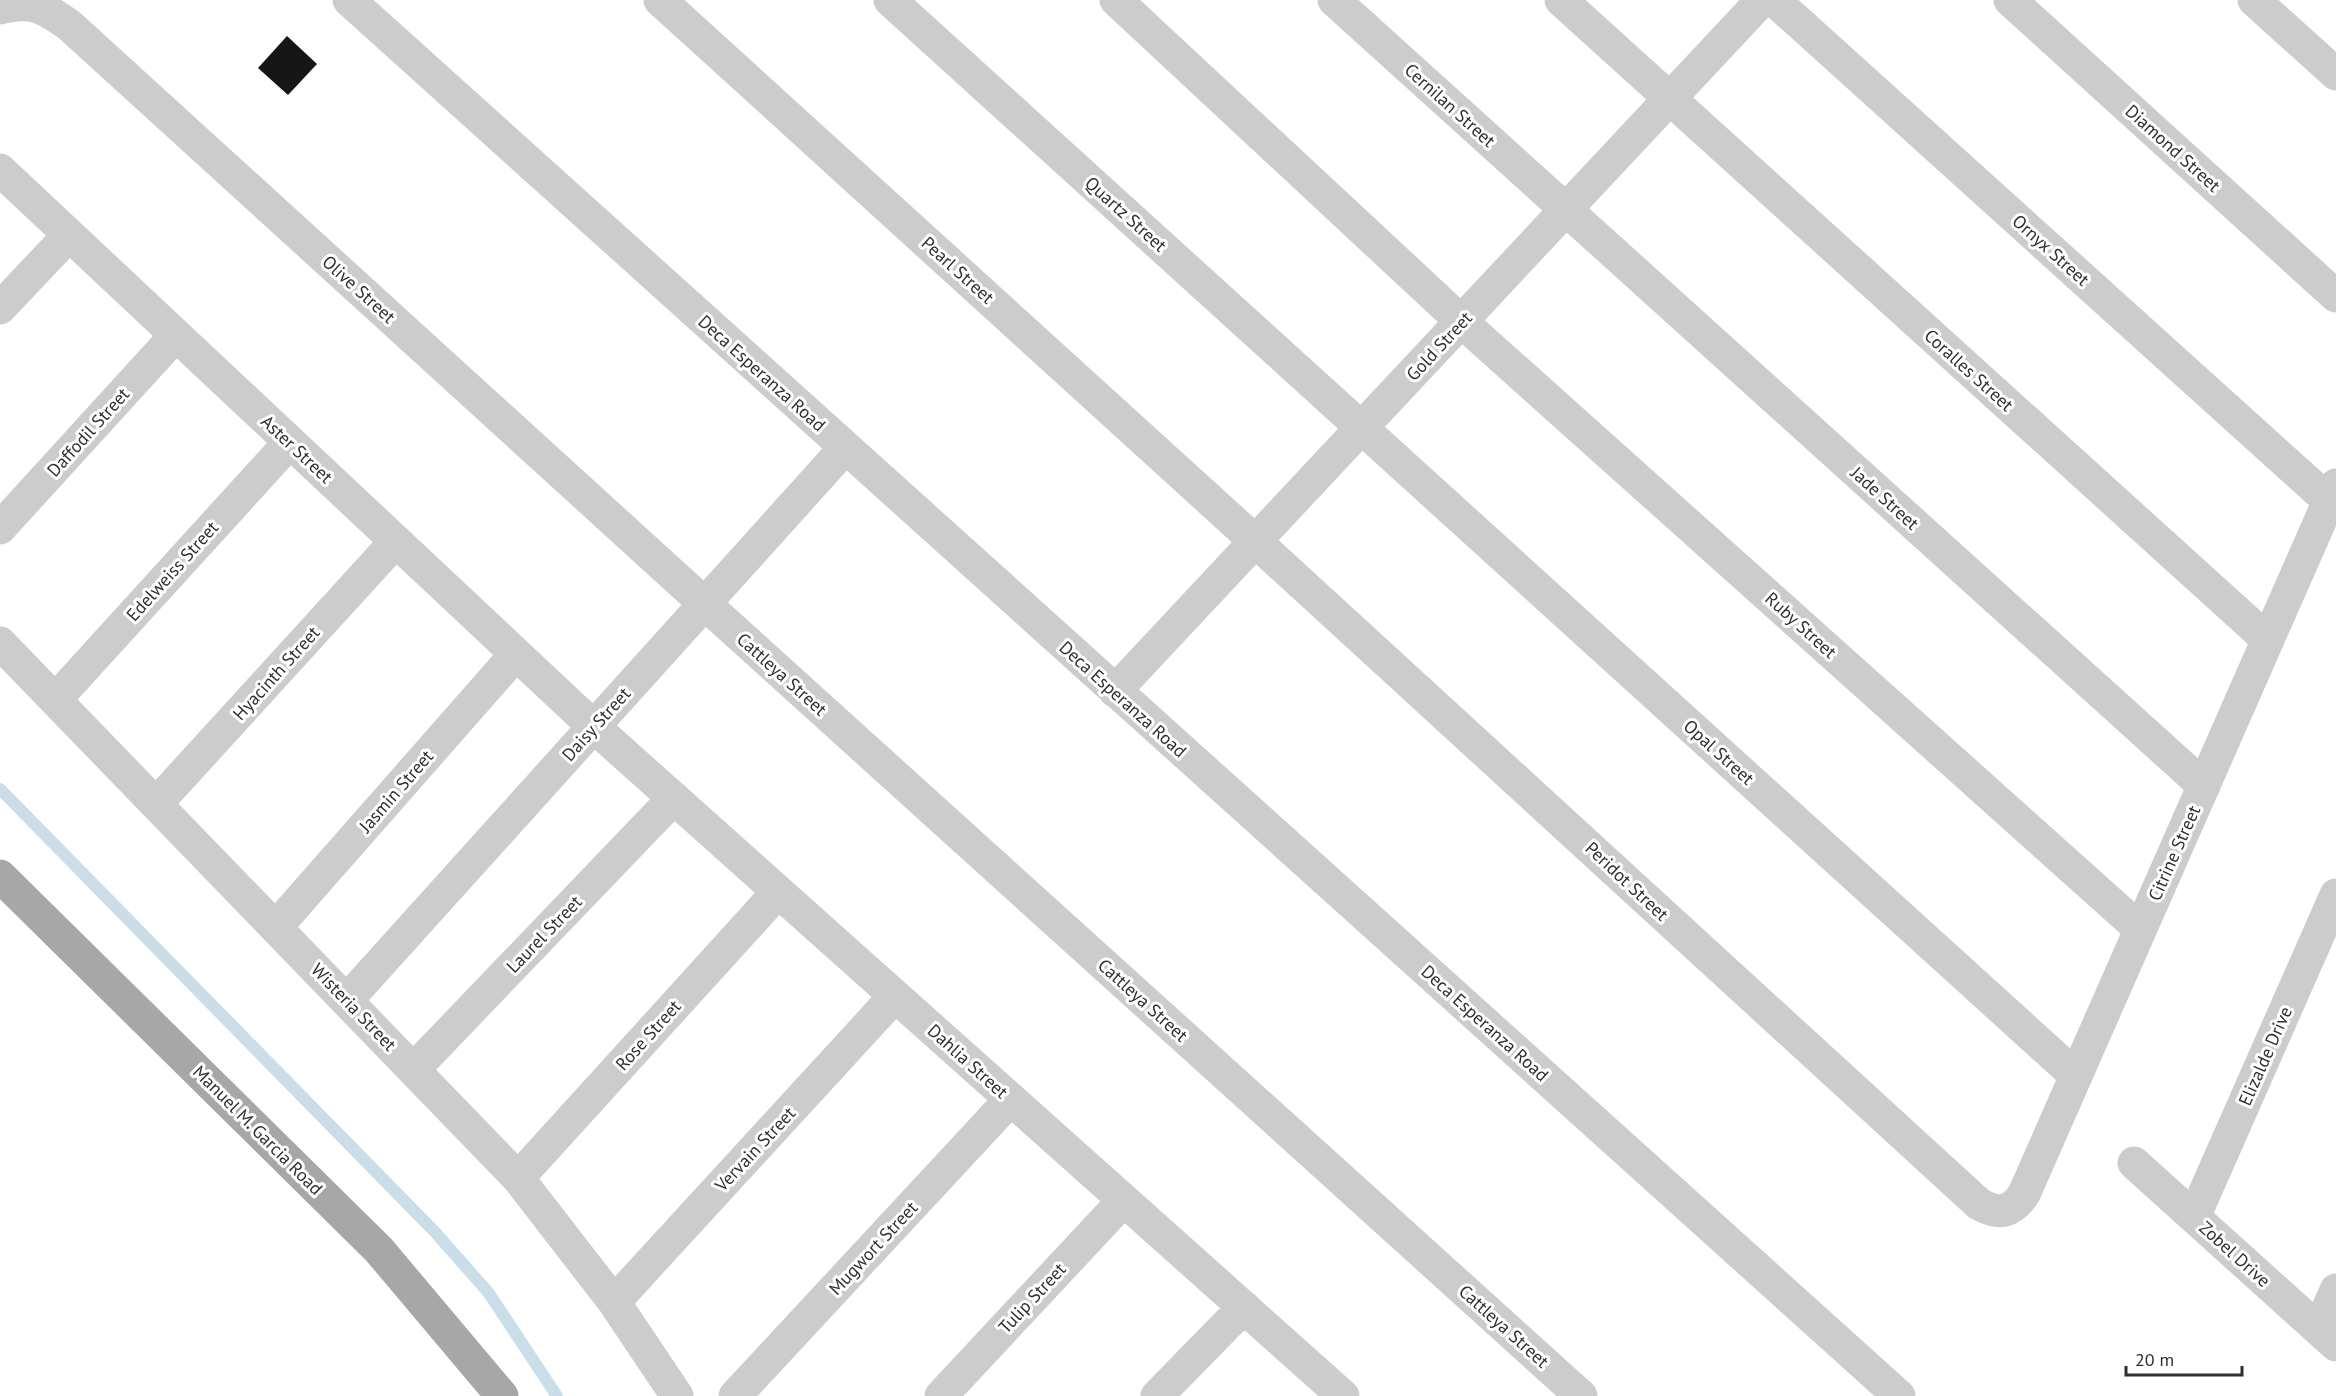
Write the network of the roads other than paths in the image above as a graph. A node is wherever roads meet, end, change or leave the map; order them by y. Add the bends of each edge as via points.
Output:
1 (348, 0) edge
2 (660, 0) edge
3 (890, 0) edge
4 (1116, 0) edge
5 (1334, 0) edge
6 (1561, 0) edge
7 (1762, 0) edge
8 (1774, 0) edge
9 (2010, 0) edge
10 (2254, 0) edge
11 (0, 8) edge
12 (2336, 74) edge
13 (1669, 99) junction
14 (0, 171) edge
15 (1566, 210) junction
16 (69, 235) junction
17 (2336, 296) edge
18 (0, 308) edge
19 (1462, 322) junction
20 (177, 335) junction
21 (1362, 428) junction
22 (290, 442) junction
23 (845, 448) junction
24 (2333, 493) edge
25 (0, 528) edge
26 (396, 541) junction
27 (1256, 541) junction
28 (705, 604) junction
29 (2268, 640) junction
30 (0, 644) edge
31 (516, 654) junction
32 (1115, 691) junction
33 (55, 700) junction
34 (594, 727) junction
35 (2204, 786) junction
36 (674, 798) junction
37 (156, 804) junction
38 (0, 876) edge
39 (778, 892) junction
40 (2336, 895) edge
41 (276, 927) junction
42 (2140, 929) junction
43 (895, 996) junction
44 (347, 1000) junction
45 (414, 1069) junction
46 (2076, 1076) junction
47 (1011, 1099) junction
48 (2134, 1163) dead end
49 (518, 1178) junction
50 (1124, 1200) junction
51 (2004, 1212) joint
52 (2194, 1217) junction
53 (2336, 1290) edge
54 (614, 1302) junction
55 (1244, 1307) junction
56 (2327, 1337) edge
57 (502, 1396) edge
58 (677, 1396) edge
59 (735, 1396) edge
60 (941, 1396) edge
61 (1157, 1396) edge
62 (1343, 1396) edge
63 (1581, 1396) edge
64 (1899, 1396) edge

1 - 23 street, Deca Esperanza Road
2 - 27 street, Pearl Street
3 - 21 street, Quartz Street
4 - 19 street, Ruby Street
5 - 15 street, Cernilan Street
6 - 13 street, Coralles Street
7 - 13 street, Gold Street
8 - 24 street, Ornyx Street
9 - 17 street, Diamond Street
10 - 12 street
11 - 28 street, Olive Street via 34,4 69,25
13 - 15 street, Gold Street
13 - 29 street, Coralles Street
14 - 16 street, Aster Street
15 - 19 street, Gold Street
15 - 35 street, Jade Street
16 - 18 street
16 - 20 street, Aster Street
19 - 21 street, Gold Street
19 - 42 street, Ruby Street
20 - 22 street, Aster Street
20 - 25 street, Daffodil Street
21 - 27 street, Gold Street
21 - 46 street, Opal Street
22 - 26 street, Aster Street
22 - 33 street, Edelweiss Street
23 - 28 street, Daisy Street
23 - 32 street, Deca Esperanza Road
24 - 29 street, Citrine Street
26 - 31 street, Aster Street
26 - 37 street, Hyacinth Street
27 - 32 street, Gold Street
27 - 51 street, Peridot Street via 1979,1204
28 - 34 street, Daisy Street
28 - 63 street, Cattleya Street
29 - 35 street, Citrine Street
30 - 33 street, Wisteria Street
31 - 34 street, Aster Street
31 - 41 street, Jasmin Street
32 - 64 street, Deca Esperanza Road
33 - 37 street, Wisteria Street
34 - 36 street, Dahlia Street
34 - 44 street, Daisy Street
35 - 42 street, Citrine Street
36 - 39 street, Dahlia Street
36 - 45 street, Laurel Street
37 - 41 street, Wisteria Street
38 - 57 main road, Manuel M. Garcia Road via 379,1250
39 - 43 street, Dahlia Street
39 - 49 street, Rose Street
40 - 52 street, Elizalde Drive
41 - 44 street, Wisteria Street
42 - 46 street, Citrine Street
43 - 47 street, Dahlia Street
43 - 54 street, Vervain Street
44 - 45 street, Wisteria Street
45 - 49 street, Wisteria Street
46 - 51 street, Citrine Street via 2024,1194 2018,1204
47 - 50 street, Dahlia Street
47 - 59 street, Mugwort Street
48 - 52 street, Zobel Drive
49 - 54 street, Wisteria Street
50 - 55 street, Dahlia Street
50 - 60 street, Tulip Street
52 - 56 street, Zobel Drive
53 - 56 street
54 - 58 street, Wisteria Street
55 - 61 street
55 - 62 street, Dahlia Street

